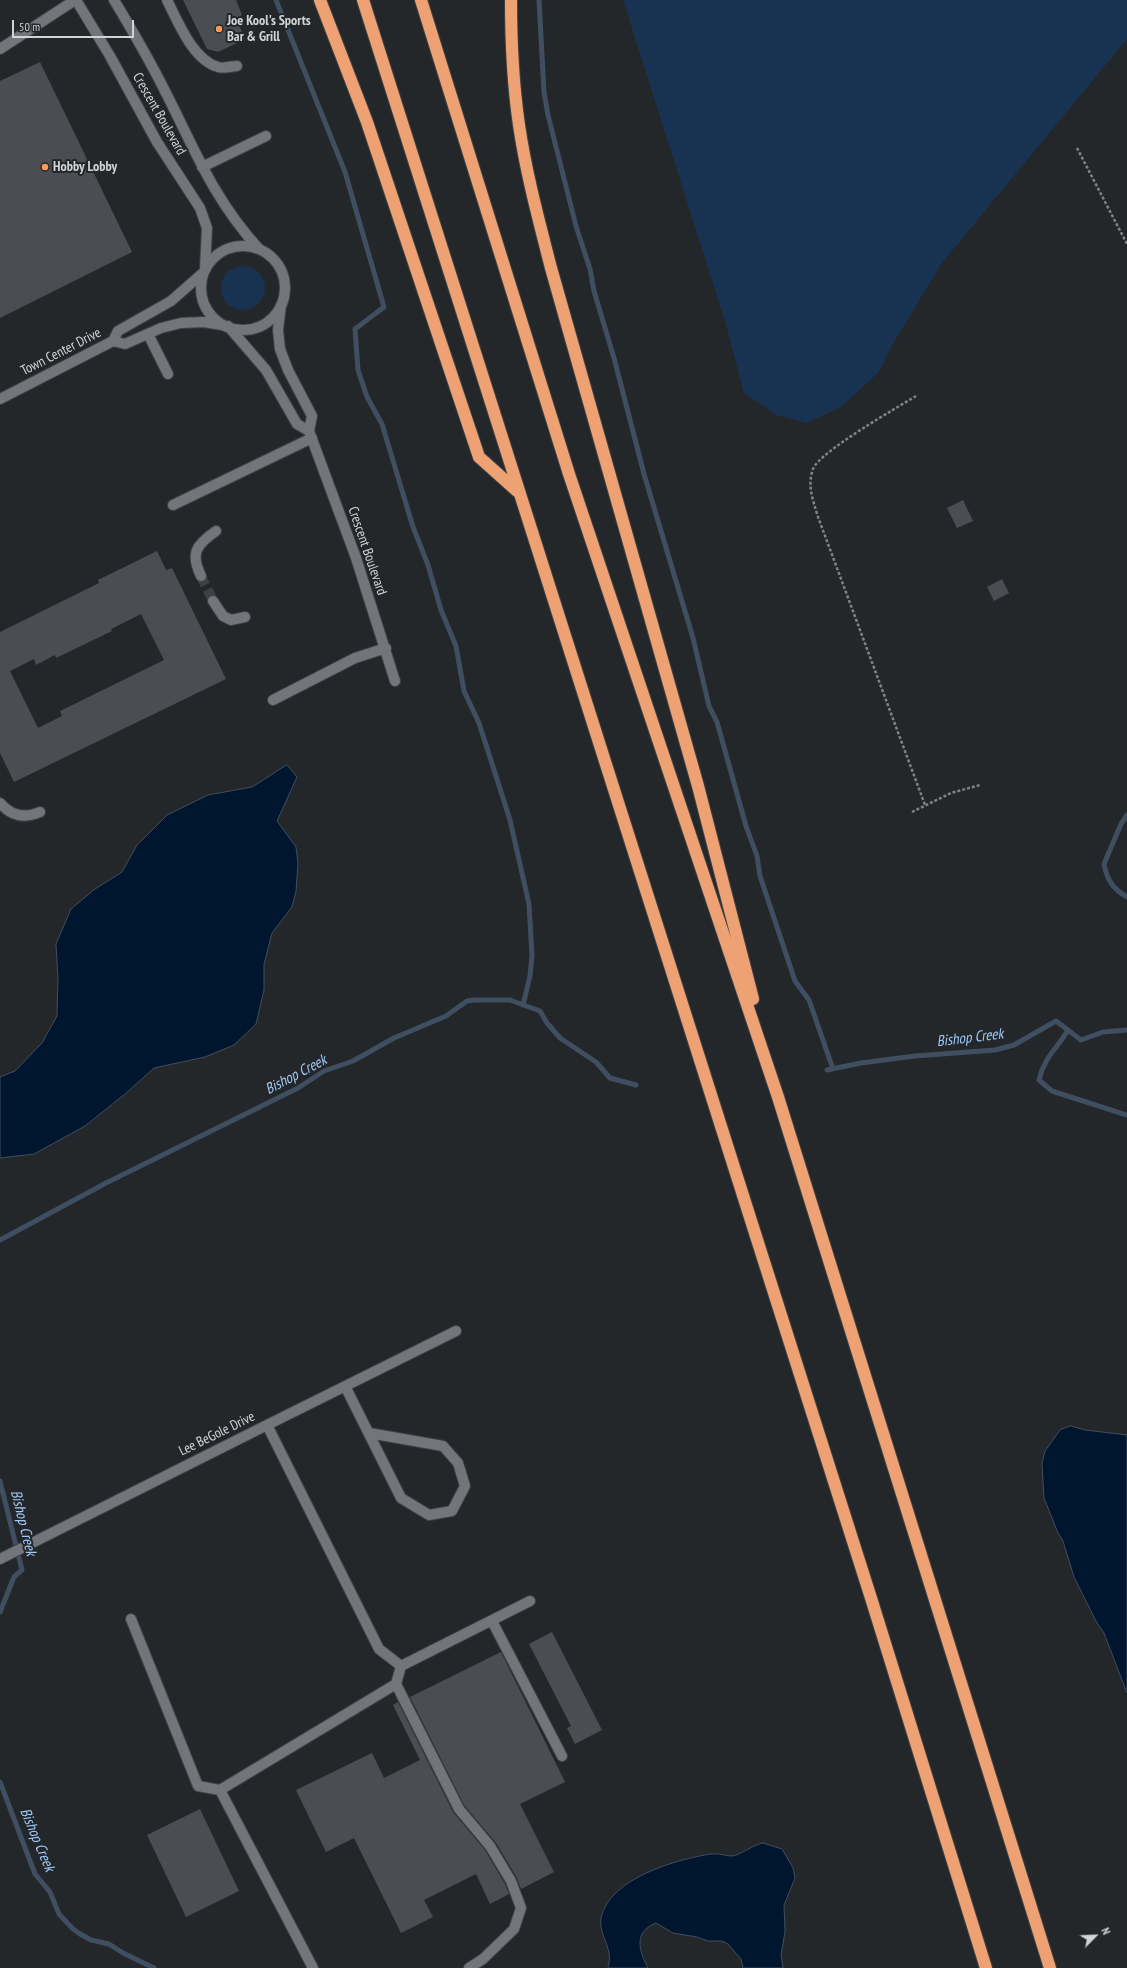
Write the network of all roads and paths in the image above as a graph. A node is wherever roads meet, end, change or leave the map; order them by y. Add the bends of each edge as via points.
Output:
1 (76, 0) edge
2 (114, 0) edge
3 (167, 0) edge
4 (320, 0) edge
5 (363, 0) edge
6 (421, 0) edge
7 (511, 0) edge
8 (0, 49) edge
9 (237, 66) dead end
10 (266, 136) dead end
11 (1077, 148) dead end
12 (202, 167) junction
13 (1127, 244) edge
14 (259, 249) junction
15 (205, 271) junction
16 (281, 305) junction
17 (227, 326) junction
18 (148, 334) junction
19 (113, 341) junction
20 (168, 374) dead end
21 (916, 396) dead end
22 (0, 399) edge
23 (311, 435) junction
24 (518, 491) junction
25 (172, 505) dead end
26 (216, 531) dead end
27 (201, 576) tunnel mouth
28 (213, 601) tunnel mouth
29 (245, 617) dead end
30 (386, 648) junction
31 (396, 681) dead end
32 (273, 700) dead end
33 (980, 784) dead end
34 (0, 803) edge
35 (925, 805) junction
36 (40, 812) dead end
37 (912, 812) dead end
38 (778, 1097) junction
39 (456, 1331) dead end
40 (345, 1386) junction
41 (267, 1425) junction
42 (369, 1433) junction
43 (0, 1559) edge
44 (530, 1601) dead end
45 (131, 1619) dead end
46 (492, 1621) junction
47 (401, 1666) junction
48 (396, 1684) junction
49 (562, 1756) dead end
50 (220, 1790) junction
51 (313, 1968) edge
52 (469, 1968) edge
53 (986, 1968) edge
54 (1050, 1968) edge

1 - 8 street
1 - 15 street, Crescent Boulevard via 110,56 156,142 200,208 208,228
2 - 12 street, Crescent Boulevard via 166,92
3 - 9 street via 186,38 200,56 219,68
4 - 24 highway via 367,122 480,457
5 - 24 highway
6 - 38 highway via 569,474
7 - 38 highway via 510,38 519,125 533,196 553,276 698,786
10 - 12 street
11 - 13 path
12 - 14 street, Crescent Boulevard via 233,220
14 - 15 street via 248,246 228,248 211,260
14 - 16 street via 276,262 282,272 285,294
15 - 17 street via 202,283 204,303 210,312
15 - 19 street, Town Center Drive via 171,302 118,331
16 - 17 street via 274,316 258,326 240,329
16 - 23 street, Crescent Boulevard via 278,330 280,349 312,416
17 - 18 street, Town Center Drive via 194,321 170,325
17 - 23 street via 266,370 297,424
18 - 19 street, Town Center Drive via 125,344
18 - 20 street
19 - 22 street, Town Center Drive
21 - 35 path via 839,444 814,467 810,488 818,517
23 - 25 street
23 - 30 street, Crescent Boulevard
24 - 53 highway
26 - 27 street via 199,545 195,555
28 - 29 street via 222,616 231,620
30 - 31 street, Crescent Boulevard
30 - 32 street via 356,658
33 - 35 path via 950,793
34 - 36 street via 14,815 24,816
35 - 37 path
38 - 54 highway
39 - 40 street
40 - 41 street
40 - 42 street
41 - 43 street, Lee BeGole Drive
41 - 47 street, Lee BeGole Drive via 379,1649
42 - 42 street via 402,1498 429,1515 452,1511 465,1486 458,1463 442,1446
44 - 46 street
45 - 50 street via 198,1786
46 - 47 street
46 - 49 street
47 - 48 street
48 - 50 street
48 - 52 street via 459,1809 490,1846 511,1881 521,1908 514,1929 483,1959
50 - 51 street

